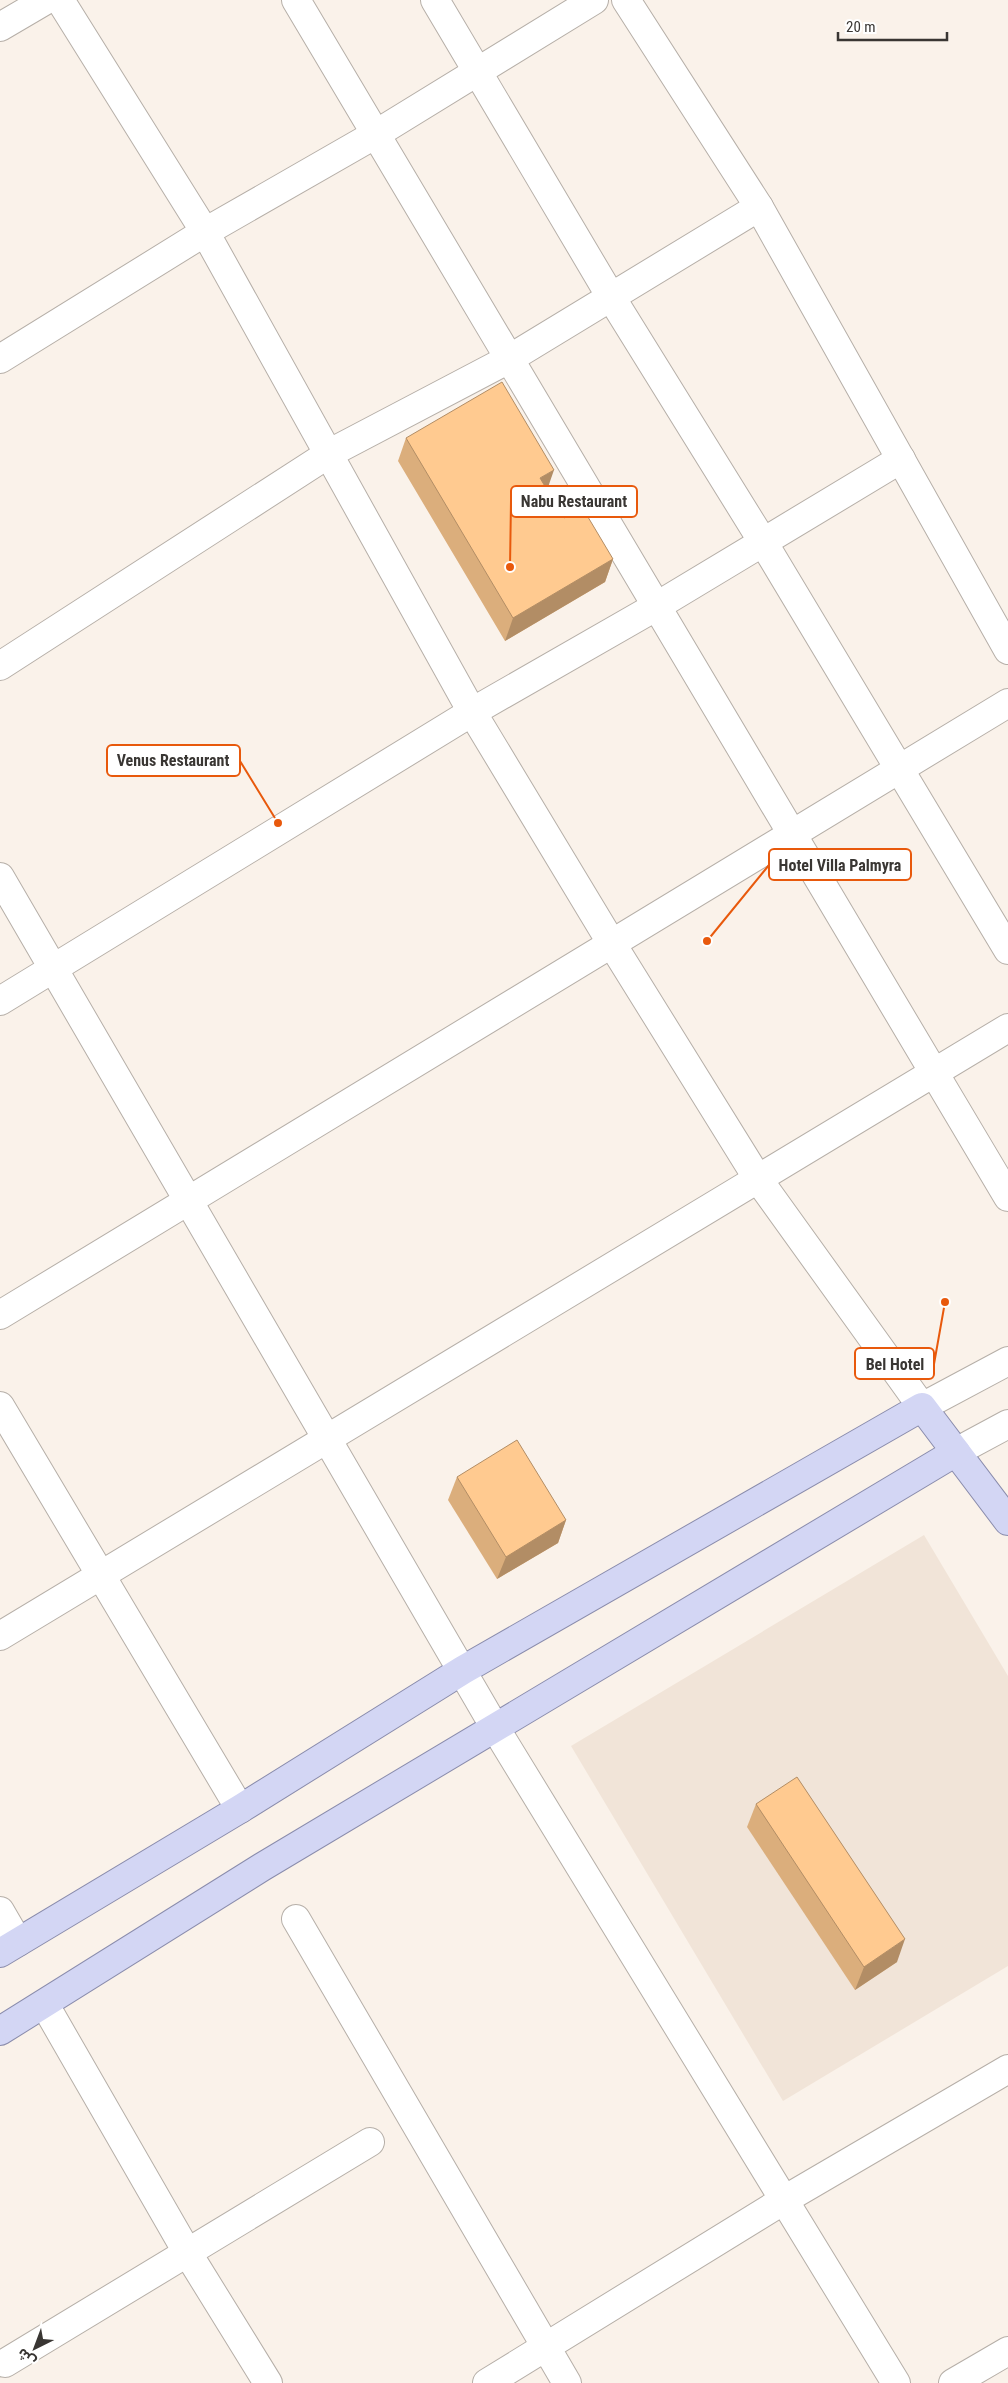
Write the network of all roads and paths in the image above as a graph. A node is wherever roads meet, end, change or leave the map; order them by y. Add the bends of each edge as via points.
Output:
1 (46, 0) edge
2 (60, 0) edge
3 (296, 0) edge
4 (435, 0) edge
5 (594, 0) edge
6 (626, 0) edge
7 (0, 27) edge
8 (479, 72) junction
9 (376, 134) junction
10 (759, 207) junction
11 (205, 232) junction
12 (611, 297) junction
13 (0, 359) edge
14 (509, 359) junction
15 (330, 454) junction
16 (901, 459) junction
17 (763, 542) junction
18 (657, 606) junction
19 (1008, 650) edge
20 (0, 666) edge
21 (1008, 703) edge
22 (472, 712) junction
23 (899, 769) junction
24 (792, 834) junction
25 (0, 877) edge
26 (612, 944) junction
27 (1008, 950) edge
28 (54, 969) junction
29 (0, 1001) edge
30 (1008, 1028) edge
31 (934, 1072) junction
32 (758, 1179) junction
33 (1008, 1197) edge
34 (189, 1201) junction
35 (0, 1315) edge
36 (1008, 1361) edge
37 (0, 1406) edge
38 (922, 1407) junction
39 (1008, 1424) edge
40 (328, 1438) junction
41 (956, 1452) junction
42 (1008, 1521) edge
43 (100, 1576) junction
44 (0, 1636) edge
45 (463, 1670) junction
46 (494, 1726) junction
47 (240, 1810) junction
48 (0, 1911) edge
49 (296, 1919) dead end
50 (9, 1948) edge
51 (45, 2005) junction
52 (0, 2031) edge
53 (1008, 2069) edge
54 (370, 2142) dead end
55 (784, 2200) junction
56 (187, 2252) junction
57 (546, 2348) junction
58 (1008, 2351) edge
59 (5, 2363) dead end
60 (268, 2383) edge
61 (487, 2383) edge
62 (567, 2383) edge
63 (896, 2383) edge
64 (953, 2383) edge

1 - 7 street
2 - 11 street
3 - 9 street
4 - 8 street
5 - 8 street
6 - 10 street
8 - 9 street
8 - 12 street
9 - 11 street
9 - 14 street
10 - 12 street
10 - 16 street
11 - 13 street
11 - 15 street
12 - 14 street
12 - 17 street
14 - 15 street
14 - 18 street
15 - 20 street
15 - 22 street
16 - 17 street
16 - 19 street
17 - 18 street
17 - 23 street
18 - 22 street
18 - 24 street
21 - 23 street
22 - 26 street
22 - 28 street
23 - 24 street
23 - 27 street
24 - 26 street
24 - 31 street
25 - 28 street
26 - 32 street
26 - 34 street
28 - 29 street
28 - 34 street
30 - 31 street
31 - 32 street
31 - 33 street
32 - 38 street
32 - 40 street
34 - 35 street
34 - 40 street
36 - 38 street
37 - 43 street
38 - 41 main road
38 - 45 main road
39 - 41 street
40 - 43 street
40 - 45 street
41 - 42 main road
41 - 46 main road
43 - 44 street
43 - 47 street
45 - 46 street
45 - 47 main road
46 - 51 main road via 262,1867
46 - 55 street
47 - 50 main road
48 - 50 street
49 - 57 street
51 - 52 main road
51 - 56 street
53 - 55 street
54 - 56 street
55 - 57 street
55 - 63 street
56 - 59 street
56 - 60 street
57 - 61 street
57 - 62 street
58 - 64 street

